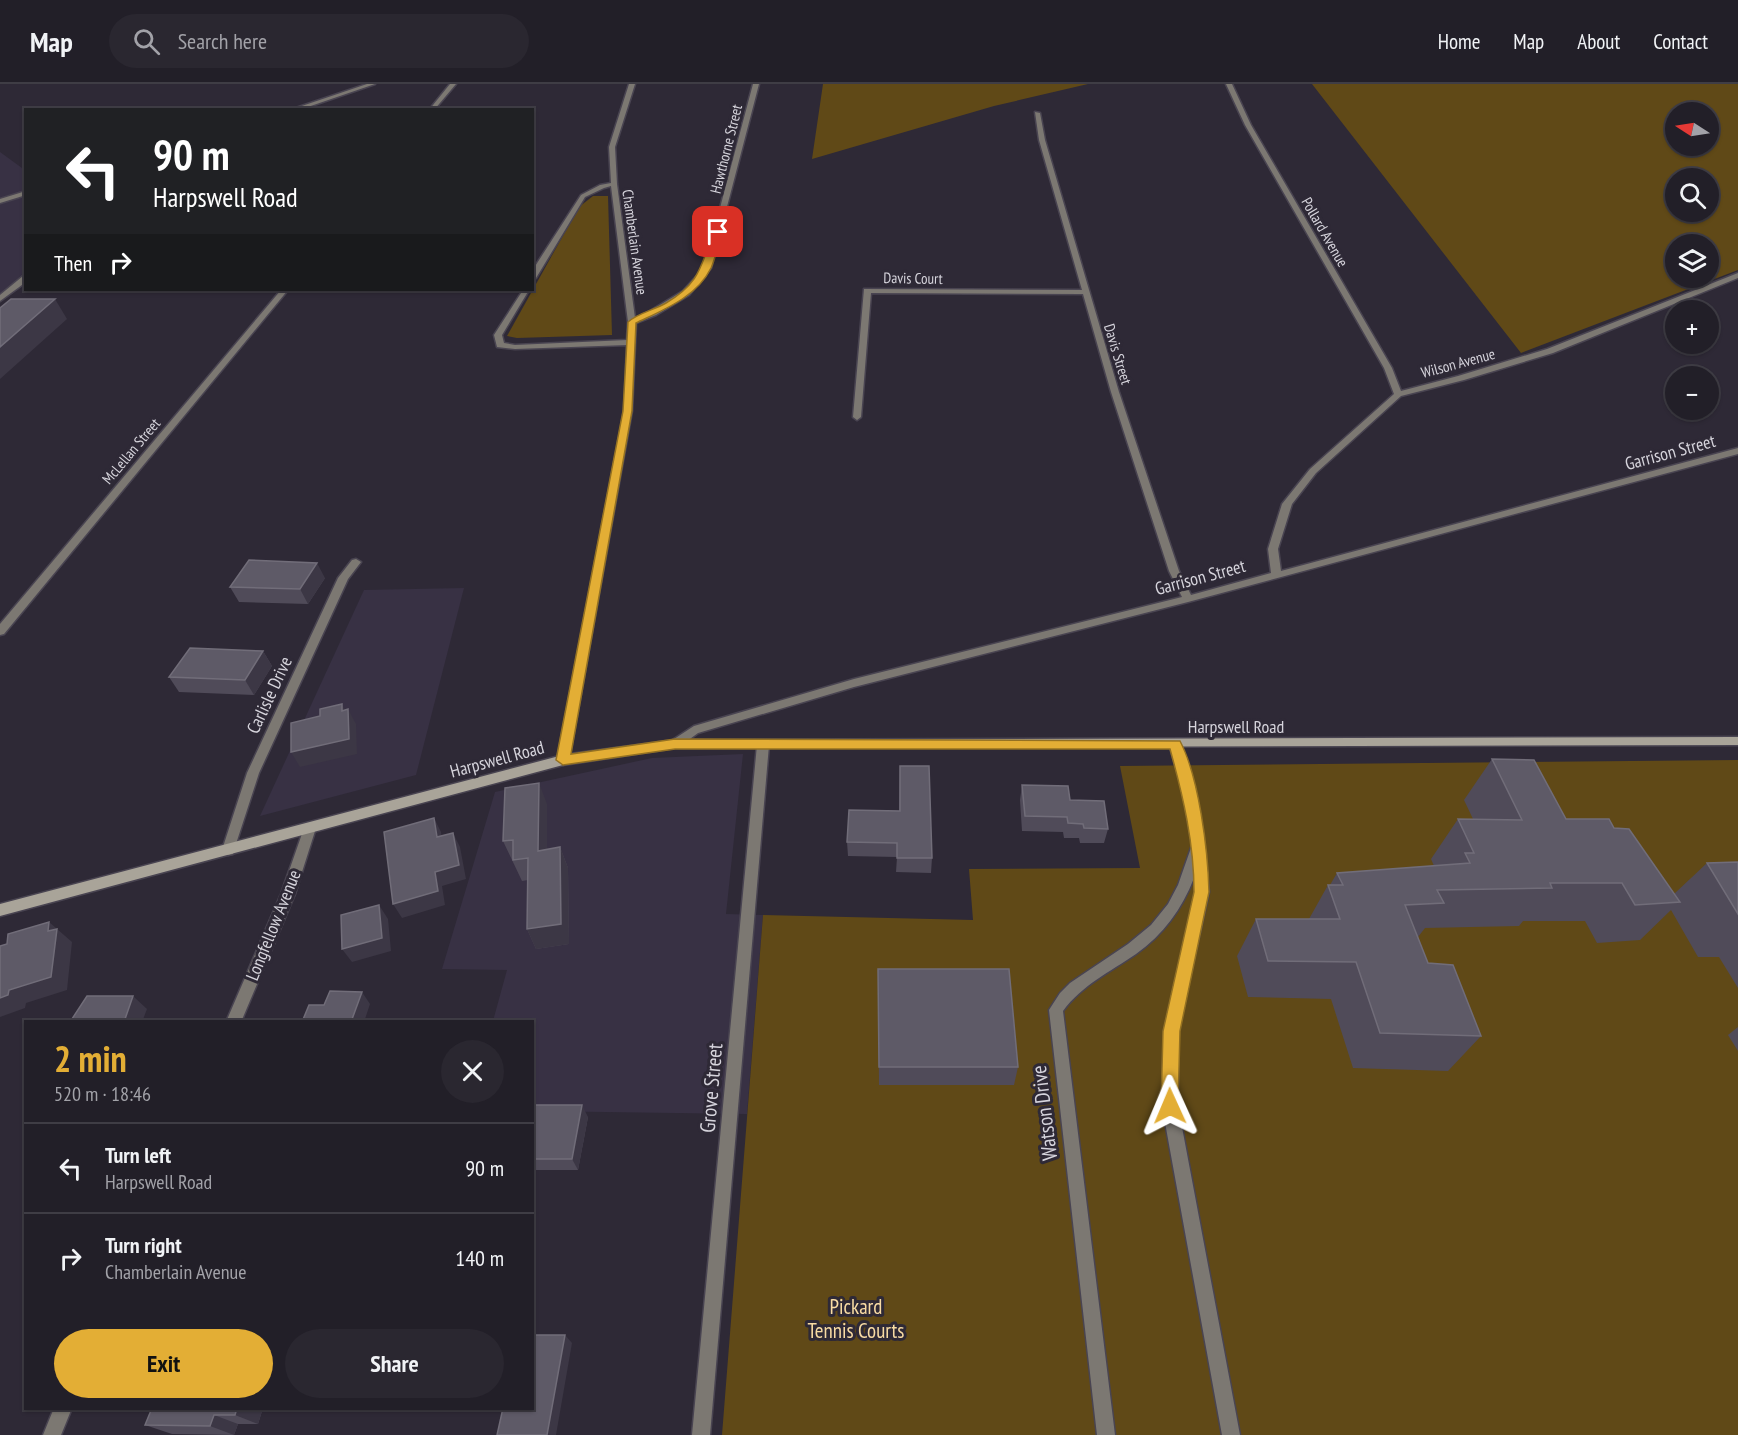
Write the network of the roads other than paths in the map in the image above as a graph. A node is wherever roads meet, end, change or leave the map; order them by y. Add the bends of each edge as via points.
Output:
1 (372, 84) edge
2 (453, 84) edge
3 (632, 84) edge
4 (756, 84) edge
5 (1229, 84) edge
6 (298, 108) edge
7 (433, 108) edge
8 (1037, 113) dead end
9 (614, 184) junction
10 (24, 194) edge
11 (0, 201) edge
12 (534, 275) edge
13 (1738, 275) edge
14 (24, 280) edge
15 (283, 291) edge
16 (525, 291) edge
17 (1086, 292) junction
18 (0, 299) edge
19 (632, 322) junction
20 (632, 342) junction
21 (1398, 394) junction
22 (857, 417) dead end
23 (1738, 451) edge
24 (356, 562) dead end
25 (1276, 574) junction
26 (1188, 598) junction
27 (0, 631) edge
28 (1738, 741) edge
29 (675, 744) junction
30 (1175, 744) junction
31 (763, 745) junction
32 (563, 760) junction
33 (310, 828) junction
34 (1198, 845) junction
35 (228, 850) junction
36 (0, 910) edge
37 (234, 1020) edge
38 (62, 1410) edge
39 (52, 1435) edge
40 (701, 1435) edge
41 (1106, 1435) edge
42 (1230, 1435) edge

1 - 6 street
2 - 7 street
3 - 9 street, Chamberlain Avenue via 612,147
4 - 19 street, Hawthorne Street via 707,268 686,293
5 - 21 street, Pollard Avenue via 1248,125 1388,368
8 - 17 street, Davis Street
9 - 12 street via 583,196
9 - 19 street, Chamberlain Avenue
10 - 11 street
13 - 21 street, Wilson Avenue via 1550,351
14 - 18 street
15 - 27 street, McLellan Street
16 - 20 street via 498,336 500,345
17 - 22 street, Davis Court via 867,291
17 - 26 street, Davis Street via 1149,498 1174,572
19 - 20 street, Chamberlain Avenue
20 - 32 street, Chamberlain Avenue via 628,411
21 - 25 street, Wilson Avenue via 1313,471 1287,504 1273,549
23 - 25 street, Garrison Street
24 - 35 street, Carlisle Drive via 344,578 253,773
25 - 26 street, Garrison Street
26 - 29 street, Garrison Street via 834,689 694,730
28 - 30 main road, Harpswell Road
29 - 31 main road, Harpswell Road
29 - 32 main road, Harpswell Road
30 - 31 main road, Harpswell Road
30 - 34 street, Watson Drive
31 - 40 street, Grove Street
32 - 33 main road, Harpswell Road
33 - 35 main road, Harpswell Road
33 - 37 street, Longfellow Avenue via 288,894
34 - 41 street, Watson Drive via 1178,903 1144,940 1080,981 1056,1010
34 - 42 street, Watson Drive via 1202,892 1172,1031 1170,1106
35 - 36 main road, Harpswell Road
38 - 39 street

